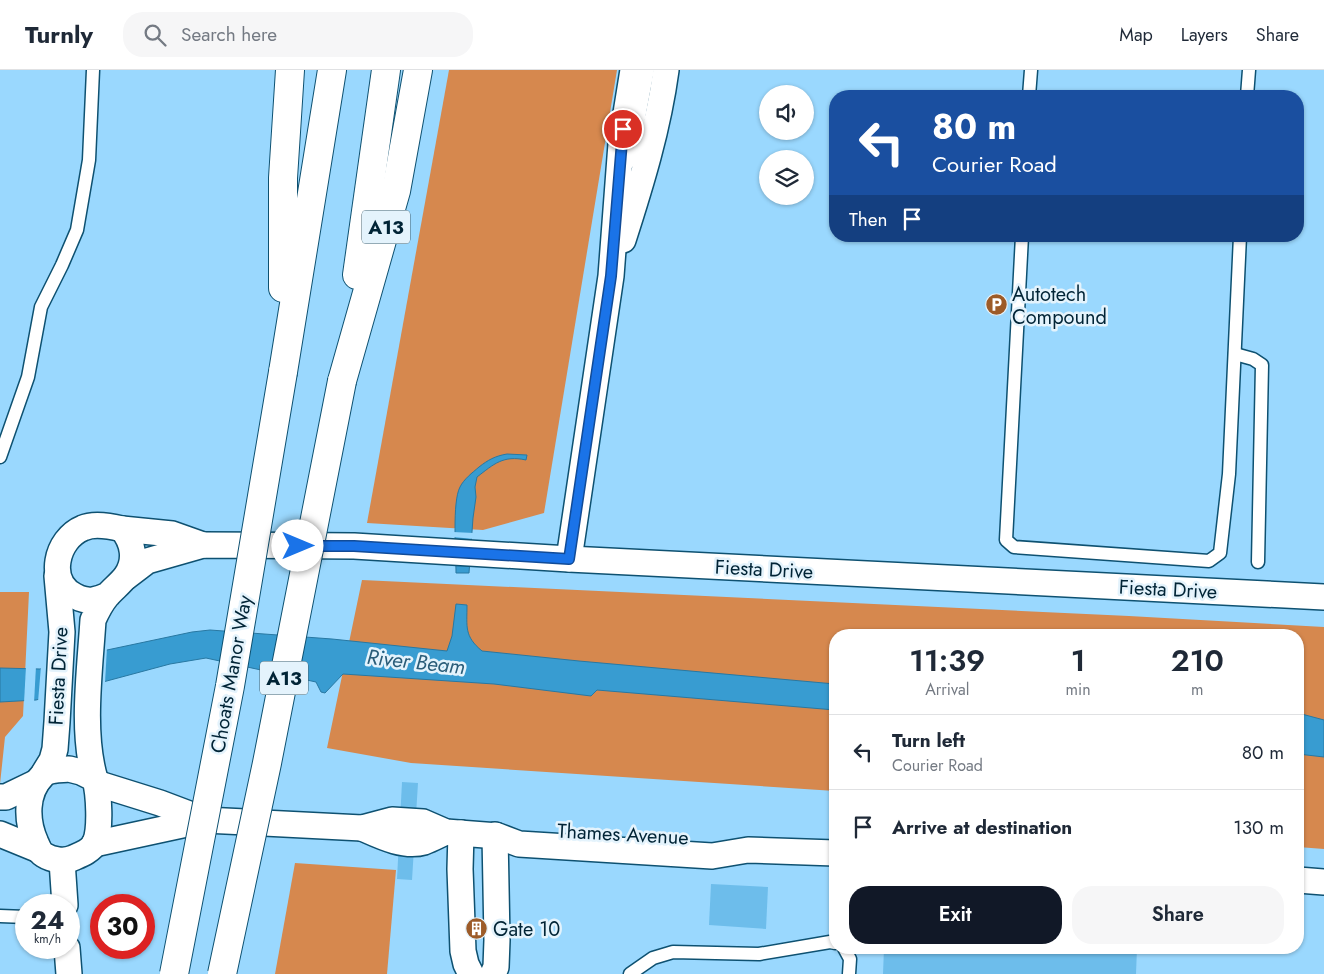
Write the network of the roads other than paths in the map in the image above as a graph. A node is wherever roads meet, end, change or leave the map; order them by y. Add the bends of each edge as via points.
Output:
1 (93, 70) edge
2 (290, 70) edge
3 (332, 70) edge
4 (386, 70) edge
5 (418, 70) edge
6 (633, 70) edge
7 (648, 70) edge
8 (666, 70) edge
9 (1031, 70) edge
10 (1249, 70) edge
11 (1029, 90) edge
12 (1248, 90) edge
13 (634, 145) junction
14 (625, 205) junction
15 (1022, 242) edge
16 (1240, 242) edge
17 (1235, 354) junction
18 (283, 372) junction
19 (342, 381) junction
20 (0, 457) edge
21 (122, 529) junction
22 (203, 545) junction
23 (569, 559) junction
24 (1258, 562) dead end
25 (57, 576) junction
26 (126, 577) junction
27 (108, 595) junction
28 (1324, 597) edge
29 (40, 778) junction
30 (95, 781) junction
31 (0, 797) edge
32 (205, 820) junction
33 (454, 832) junction
34 (0, 834) edge
35 (497, 836) junction
36 (94, 844) junction
37 (39, 850) junction
38 (829, 853) edge
39 (62, 861) junction
40 (1304, 880) edge
41 (1324, 882) edge
42 (64, 894) edge
43 (0, 916) edge
44 (15, 917) edge
45 (829, 942) edge
46 (847, 954) edge
47 (68, 959) edge
48 (69, 974) edge
49 (174, 974) edge
50 (222, 974) edge
51 (471, 974) edge
52 (493, 974) edge
53 (630, 974) edge
54 (849, 974) edge

1 - 20 lane via 89,160 77,230 41,307 28,376
2 - 18 highway, A13 via 283,178
3 - 18 highway, A13
4 - 19 highway, A13
5 - 19 highway, A13 via 396,191
6 - 14 street via 621,144
7 - 13 lane
8 - 14 street via 651,148
9 - 11 lane
10 - 12 lane
13 - 14 lane
13 - 14 lane
14 - 23 street via 611,276
15 - 17 lane via 1006,540 1014,547 1210,561 1220,552 1229,474
16 - 17 lane
17 - 24 lane via 1262,365
18 - 49 highway, Choats Manor Way / A13, bridge via 230,686
19 - 50 highway, A13, bridge
21 - 22 street, Fiesta Drive via 172,534
21 - 25 street via 89,526 77,531 58,559
21 - 26 street via 131,544 131,568
22 - 23 street, Fiesta Drive via 354,546
22 - 26 street, Fiesta Drive via 147,561
23 - 28 street, Fiesta Drive
25 - 27 street via 67,592 79,599 92,601
25 - 29 street, Fiesta Drive via 62,620 55,749
26 - 27 street
27 - 30 street, Fiesta Drive via 93,620 88,727 89,755
29 - 30 street via 56,770 69,769
29 - 31 street via 6,797
29 - 37 street via 30,799 29,824
30 - 32 street, Thames Avenue
30 - 36 street via 98,818
32 - 33 street, Thames Avenue via 362,828 390,841 407,842 422,842
32 - 36 street, Thames Avenue
33 - 35 street, Thames Avenue
33 - 51 street via 460,869 463,951
34 - 37 street
35 - 38 street, Thames Avenue via 520,828 713,838 748,850
35 - 52 street via 497,940
36 - 39 street via 71,860
37 - 39 street via 43,855
39 - 42 street
40 - 41 street
43 - 44 lane
45 - 53 lane via 759,954 673,952 653,958
46 - 54 lane
47 - 48 street

